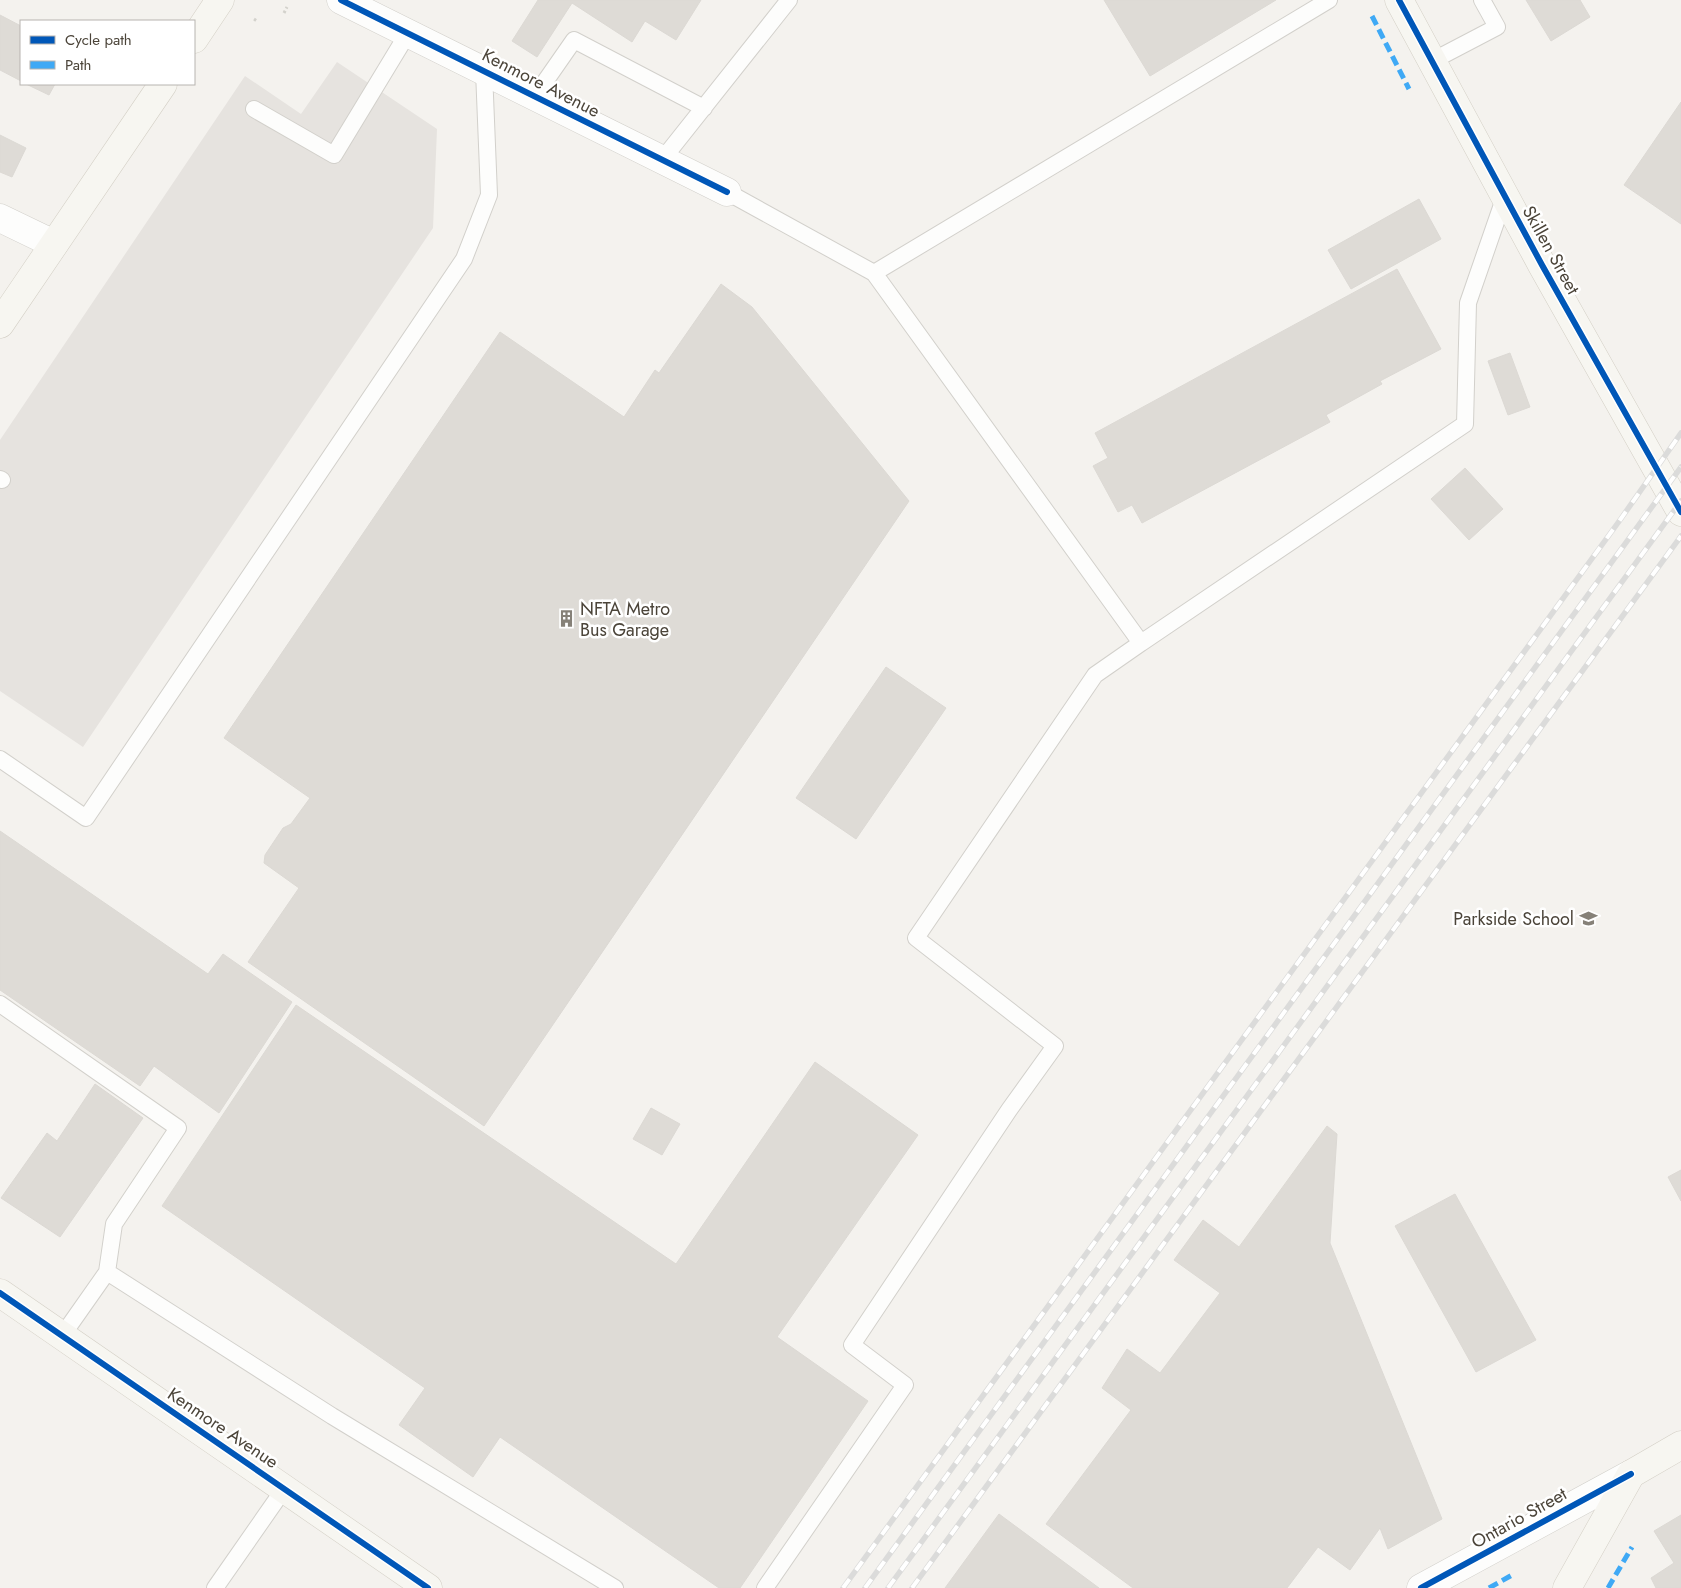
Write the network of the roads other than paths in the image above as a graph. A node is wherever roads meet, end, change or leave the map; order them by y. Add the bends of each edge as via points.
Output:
1 (220, 0) edge
2 (341, 0) edge
3 (789, 0) edge
4 (1329, 0) edge
5 (1399, 0) edge
6 (1482, 0) edge
7 (408, 33) junction
8 (195, 37) edge
9 (1432, 61) junction
10 (484, 71) junction
11 (162, 85) edge
12 (535, 96) junction
13 (704, 108) junction
14 (254, 109) dead end
15 (662, 160) junction
16 (727, 192) joint
17 (1504, 196) junction
18 (0, 218) edge
19 (54, 244) junction
20 (874, 273) junction
21 (0, 324) edge
22 (1681, 512) edge
23 (1141, 643) junction
24 (0, 759) edge
25 (0, 1004) edge
26 (107, 1272) junction
27 (0, 1294) edge
28 (62, 1336) junction
29 (1681, 1445) edge
30 (1631, 1474) junction
31 (284, 1489) junction
32 (214, 1588) edge
33 (428, 1588) edge
34 (615, 1588) edge
35 (765, 1588) edge
36 (1421, 1588) edge
37 (1567, 1588) edge

1 - 8 street
2 - 7 street, Kenmore Avenue
3 - 13 lane
4 - 20 lane
5 - 9 street, Skillen Street
6 - 9 lane via 1497,27
7 - 10 street, Kenmore Avenue
7 - 14 lane via 334,155
9 - 17 street, Skillen Street
10 - 12 street, Kenmore Avenue
10 - 24 lane via 489,195 464,259 86,818
11 - 19 street
12 - 13 lane via 574,40
12 - 15 street, Kenmore Avenue
13 - 15 lane
15 - 16 street, Kenmore Avenue
16 - 20 lane
17 - 22 street, Skillen Street
17 - 23 lane via 1468,303 1465,424
18 - 19 street
19 - 21 street
20 - 23 lane
23 - 35 lane via 1095,675 916,938 1055,1046 1008,1110 852,1345 905,1385
25 - 26 lane via 178,1128 114,1224
26 - 28 lane
26 - 34 lane via 332,1416
27 - 28 street, Kenmore Avenue
28 - 31 street, Kenmore Avenue
29 - 30 street, Ontario Street
30 - 36 street, Ontario Street
30 - 37 street
31 - 32 lane
31 - 33 street, Kenmore Avenue

